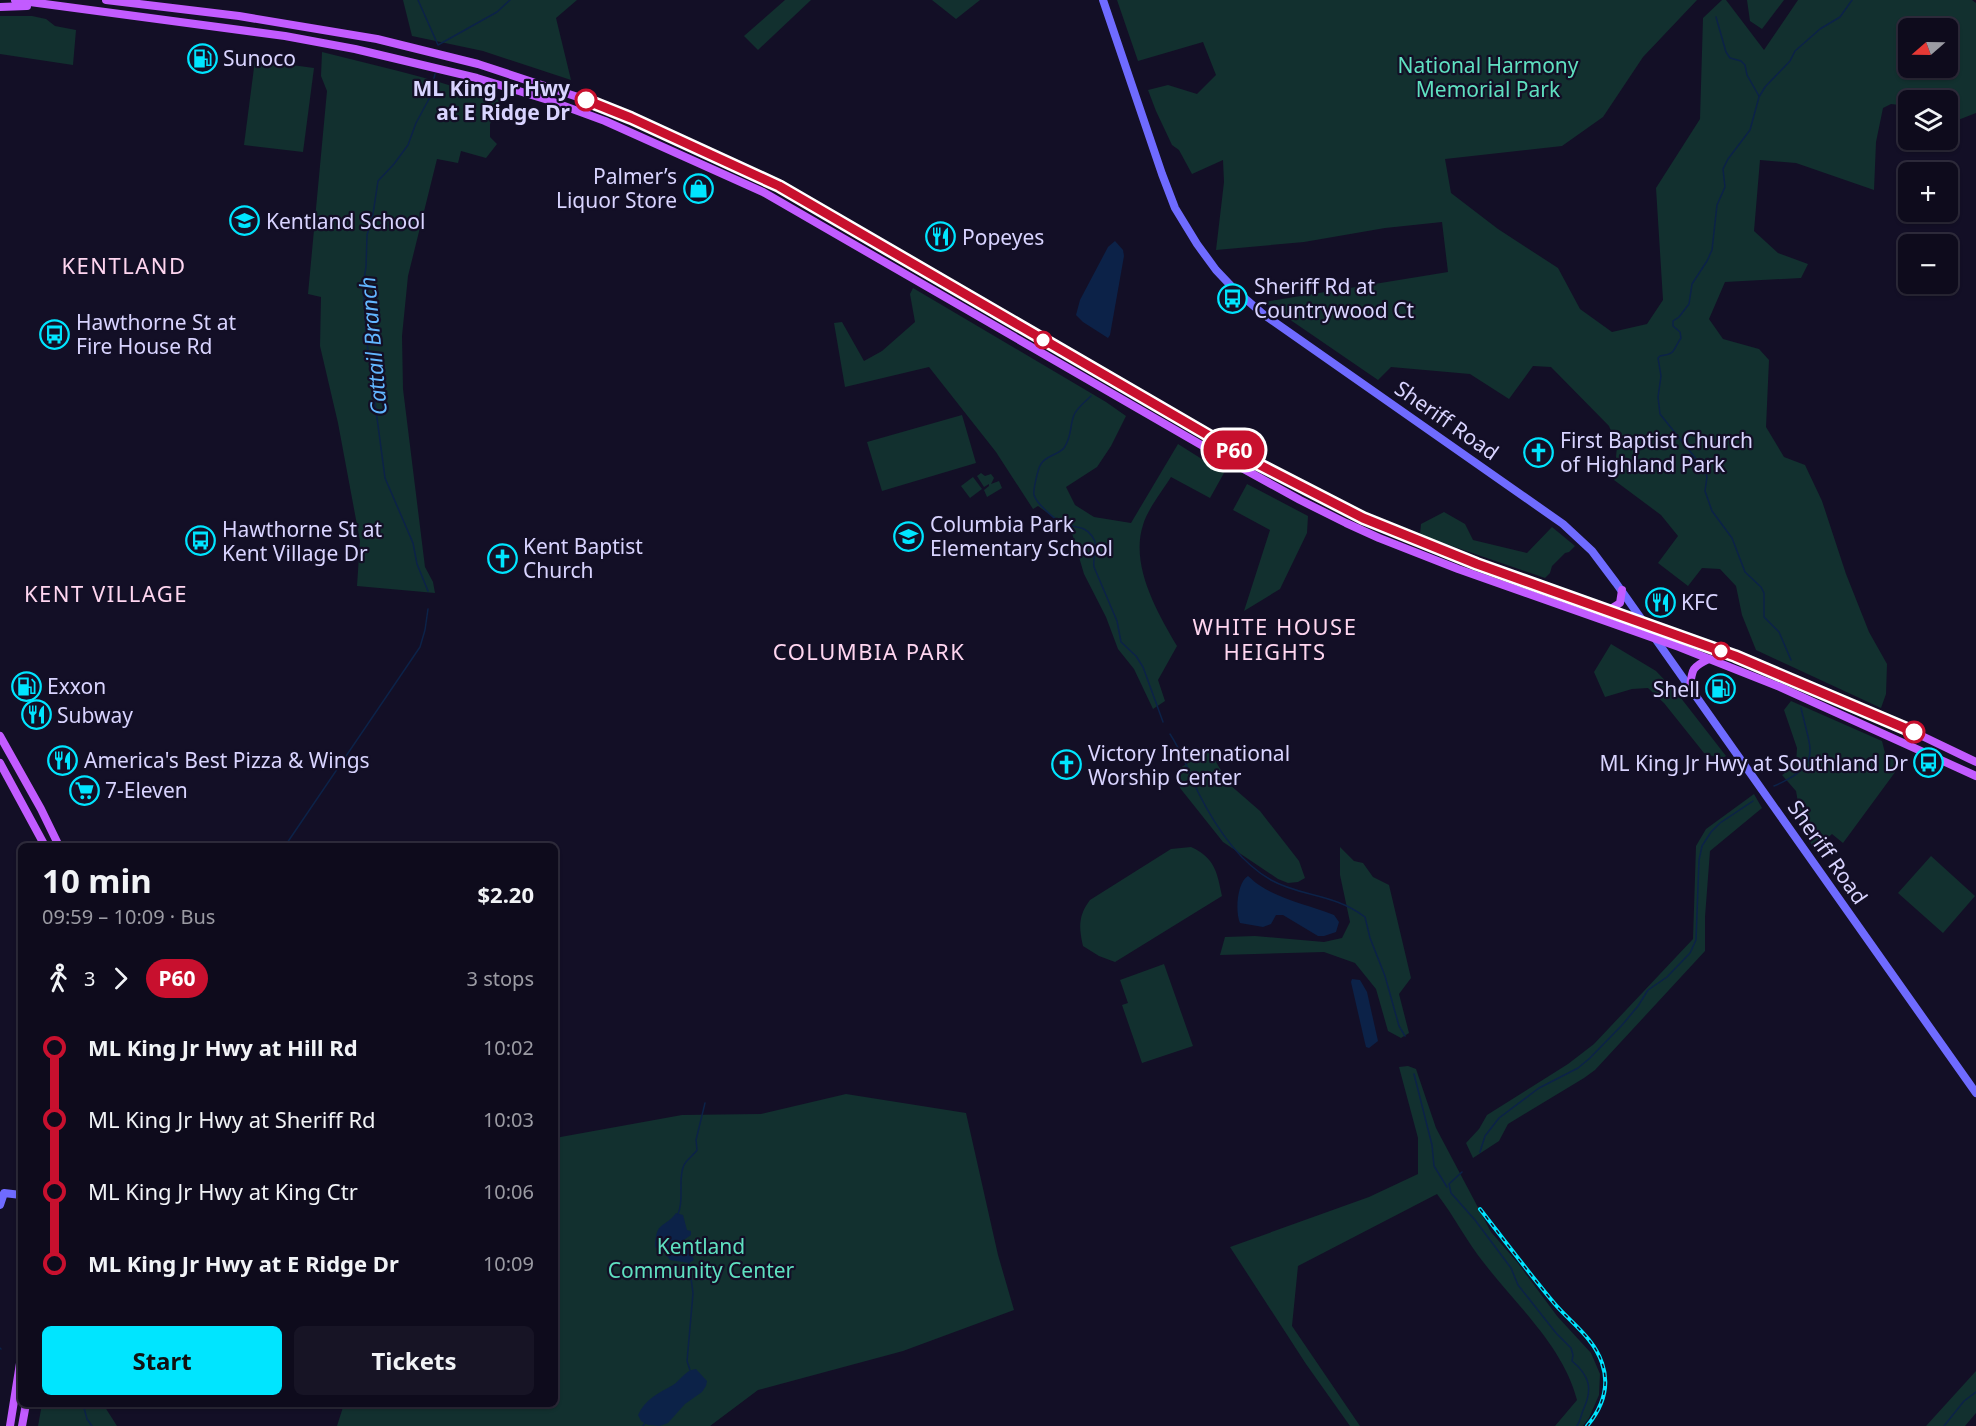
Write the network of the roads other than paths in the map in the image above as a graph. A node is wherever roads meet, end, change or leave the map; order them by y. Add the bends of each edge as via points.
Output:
1 (15, 0) edge
2 (106, 0) edge
3 (1103, 0) edge
4 (64, 6) junction
5 (0, 7) edge
6 (1622, 590) junction
7 (1609, 610) junction
8 (1646, 624) junction
9 (1657, 639) junction
10 (1709, 659) junction
11 (1690, 687) junction
12 (0, 736) edge
13 (1976, 762) edge
14 (0, 763) edge
15 (1976, 776) edge
16 (43, 843) edge
17 (58, 843) edge
18 (1976, 1093) edge
19 (18, 1195) edge
20 (0, 1205) edge
21 (18, 1376) edge
22 (25, 1407) edge
23 (10, 1426) edge
24 (22, 1426) edge

1 - 4 main road
2 - 7 main road via 239,16 377,39 478,64 604,107 779,186 1334,504 1444,552
3 - 6 main road, Sheriff Road via 1172,201 1197,244 1226,282 1290,334 1563,524 1592,551
4 - 5 main road
4 - 9 main road via 355,49 477,78 605,121 771,196 1153,418 1328,514 1458,569
6 - 7 main road via 1620,603
6 - 8 main road, Sheriff Road
7 - 8 main road
8 - 9 main road, Sheriff Road
8 - 13 main road via 1807,685
9 - 10 main road
9 - 11 main road, Sheriff Road
10 - 11 main road via 1696,665
10 - 15 main road via 1793,692
11 - 18 main road, Sheriff Road
12 - 17 main road
14 - 16 main road
19 - 20 main road via 4,1193
21 - 23 main road
22 - 24 main road

